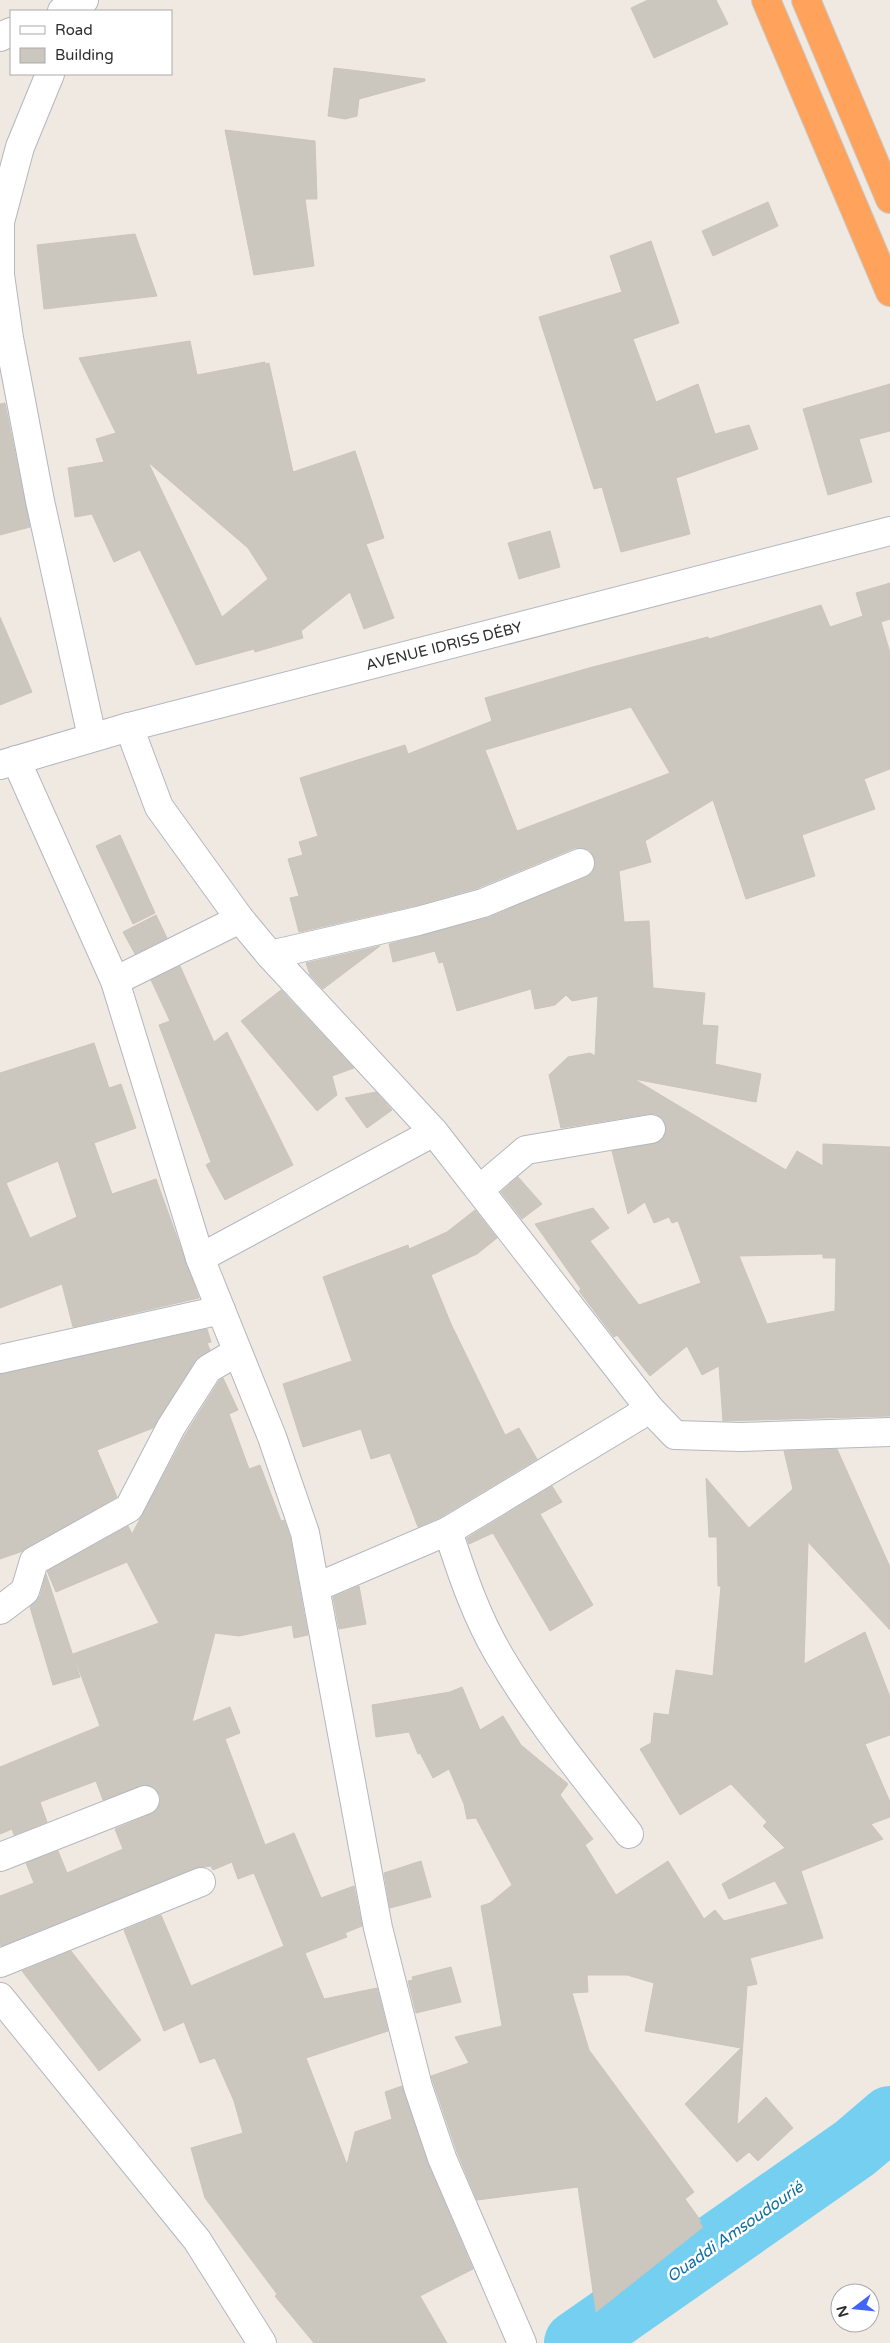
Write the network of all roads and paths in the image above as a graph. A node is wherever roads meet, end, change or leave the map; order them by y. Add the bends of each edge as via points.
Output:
1 (766, 0) edge
2 (806, 0) edge
3 (50, 75) edge
4 (890, 200) edge
5 (884, 257) edge
6 (890, 292) edge
7 (890, 531) edge
8 (129, 727) junction
9 (92, 738) junction
10 (8, 762) edge
11 (580, 862) dead end
12 (240, 919) junction
13 (270, 955) junction
14 (116, 982) junction
15 (651, 1129) dead end
16 (434, 1132) junction
17 (480, 1189) junction
18 (200, 1258) junction
19 (221, 1310) junction
20 (238, 1352) junction
21 (0, 1359) edge
22 (650, 1409) junction
23 (890, 1432) edge
24 (448, 1531) junction
25 (317, 1587) junction
26 (0, 1610) edge
27 (145, 1800) dead end
28 (629, 1834) dead end
29 (0, 1857) edge
30 (201, 1882) dead end
31 (0, 1963) edge
32 (0, 1997) edge
33 (262, 2343) edge
34 (522, 2343) edge

1 - 5 highway
2 - 4 highway
3 - 9 street via 20,147 0,222 0,275 40,501
5 - 6 highway
7 - 8 street, AVENUE IDRISS DÉBY
8 - 9 street, AVENUE IDRISS DÉBY
8 - 12 street via 159,807
9 - 10 street, AVENUE IDRISS DÉBY
10 - 14 street
11 - 13 street via 483,903 418,922
12 - 13 street
12 - 14 street
13 - 16 street
14 - 18 street
15 - 17 street via 526,1150
16 - 17 street
16 - 18 street
17 - 22 street
18 - 19 street
19 - 20 street
19 - 21 street
20 - 25 street via 305,1533
20 - 26 street via 208,1370 171,1427 129,1508 34,1561 25,1591
22 - 23 street via 676,1436
22 - 24 street
24 - 25 street
24 - 28 street via 469,1595 498,1653 530,1704
25 - 34 street via 378,1928 418,2087 442,2158
27 - 29 street
30 - 31 street
32 - 33 street via 197,2240

